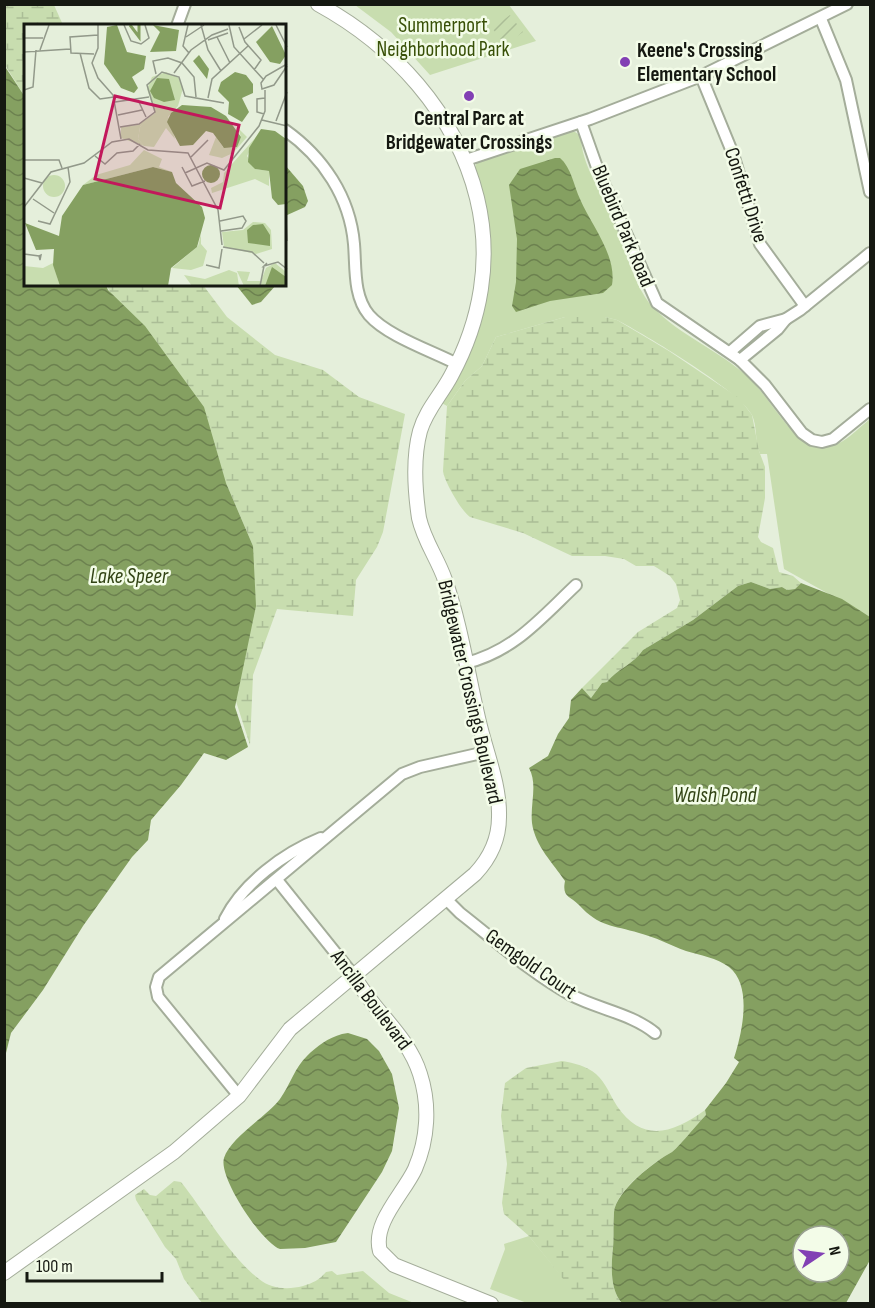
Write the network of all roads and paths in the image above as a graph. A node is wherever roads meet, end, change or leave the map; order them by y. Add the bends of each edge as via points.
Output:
1 (185, 4) edge
2 (318, 4) edge
3 (848, 4) edge
4 (821, 19) junction
5 (178, 24) edge
6 (701, 76) junction
7 (581, 122) junction
8 (286, 131) edge
9 (466, 160) junction
10 (870, 192) edge
11 (870, 253) edge
12 (805, 306) junction
13 (786, 319) junction
14 (730, 352) junction
15 (740, 360) junction
16 (457, 364) junction
17 (870, 409) edge
18 (576, 585) dead end
19 (465, 663) junction
20 (486, 752) junction
21 (326, 837) junction
22 (277, 880) junction
23 (446, 899) junction
24 (223, 922) junction
25 (354, 976) junction
26 (655, 1033) dead end
27 (239, 1096) junction
28 (4, 1273) edge
29 (491, 1304) edge

1 - 5 street
2 - 9 street, Bridgewater Crossings Boulevard via 367,35 406,71 437,111
3 - 4 street
4 - 6 street
4 - 10 street via 846,80
6 - 7 street
6 - 12 street, Confetti Drive via 730,146 760,244
7 - 9 street
7 - 14 street, Bluebird Park Road via 654,297 667,311
8 - 16 street via 313,154 342,197 352,226 358,291 368,314 389,330
9 - 16 street, Bridgewater Crossings Boulevard via 482,219 484,266 475,320
11 - 12 street
12 - 13 street
13 - 14 street via 760,326
13 - 15 street
14 - 15 street, Bluebird Park Road
15 - 17 street, Bluebird Park Road via 812,440 833,439
16 - 19 street, Bridgewater Crossings Boulevard via 424,421 417,466 421,525 446,581
18 - 19 street via 508,647 490,657
19 - 20 street, Bridgewater Crossings Boulevard
20 - 21 street via 407,771
20 - 23 street, Bridgewater Crossings Boulevard via 497,798 497,835 481,868
21 - 22 street
21 - 24 street via 268,870 238,900
22 - 24 street
22 - 25 street, Ancilla Boulevard
23 - 25 street, Bridgewater Crossings Boulevard
23 - 26 street, Gemgold Court via 554,985
24 - 27 street via 163,973 156,987 161,1002
25 - 27 street, Bridgewater Crossings Boulevard via 284,1035
25 - 29 street, Ancilla Boulevard via 409,1048 426,1099 421,1153 380,1231 380,1251 394,1265
27 - 28 street, Bridgewater Crossings Boulevard via 156,1165

